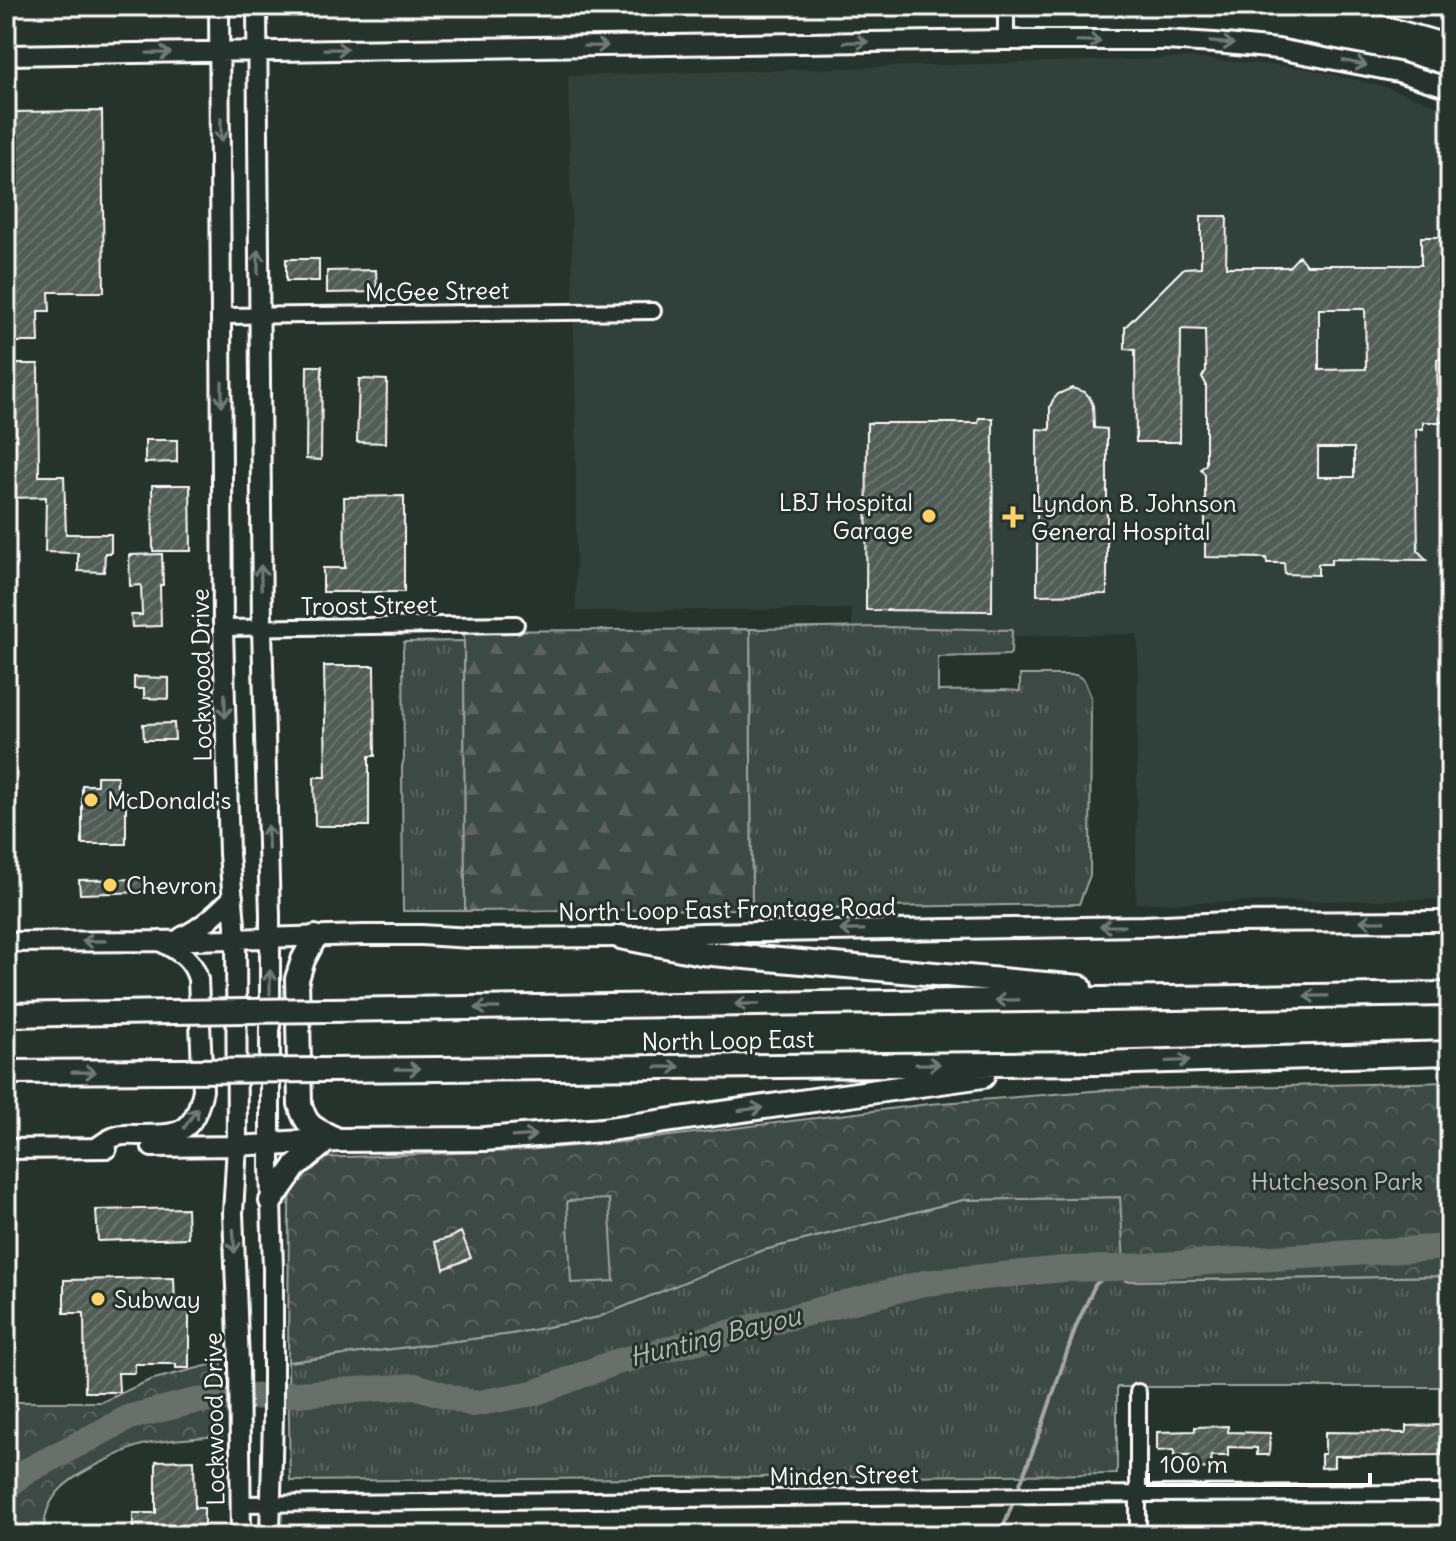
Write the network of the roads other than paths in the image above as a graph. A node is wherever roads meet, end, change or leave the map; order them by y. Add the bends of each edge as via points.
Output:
1 (219, 6) edge
2 (257, 6) edge
3 (1006, 6) edge
4 (1390, 6) edge
5 (1450, 23) edge
6 (1006, 40) junction
7 (258, 50) junction
8 (221, 52) junction
9 (6, 55) edge
10 (1450, 88) edge
11 (653, 311) dead end
12 (258, 315) junction
13 (222, 316) junction
14 (516, 624) dead end
15 (223, 628) junction
16 (262, 629) junction
17 (233, 897) junction
18 (1450, 921) edge
19 (236, 937) junction
20 (270, 937) junction
21 (315, 937) junction
22 (620, 937) junction
23 (167, 940) junction
24 (6, 942) edge
25 (1450, 994) edge
26 (1197, 998) junction
27 (6, 1015) edge
28 (1450, 1053) edge
29 (1100, 1063) junction
30 (6, 1072) edge
31 (333, 1140) junction
32 (270, 1144) junction
33 (237, 1146) junction
34 (96, 1148) junction
35 (6, 1149) edge
36 (271, 1201) junction
37 (1138, 1392) dead end
38 (1450, 1493) edge
39 (1139, 1494) junction
40 (239, 1504) junction
41 (271, 1504) junction
42 (241, 1535) edge
43 (270, 1535) edge
44 (1138, 1535) edge

1 - 8 main road, Lockwood Drive
2 - 7 main road
3 - 6 street
4 - 5 main road
7 -> 6 main road
6 -> 10 main road via 1165,40 1262,47 1398,72
7 - 8 main road
12 -> 7 main road
9 -> 8 main road
8 -> 13 main road, Lockwood Drive
11 - 12 street, McGee Street
12 - 13 street, McGee Street
16 -> 12 main road
13 -> 15 main road, Lockwood Drive
14 - 16 street, Troost Street
15 - 16 street, Troost Street
15 -> 17 main road, Lockwood Drive
20 -> 16 main road
17 - 19 main road, Lockwood Drive
17 - 23 main road via 196,930
18 -> 22 main road, North Loop East Frontage Road
19 - 20 main road, North Loop East Frontage Road
19 - 23 main road, North Loop East Frontage Road
19 - 33 main road, Lockwood Drive
20 - 21 main road, North Loop East Frontage Road
32 -> 20 main road
21 - 22 main road, North Loop East Frontage Road
21 - 31 highway via 297,979 300,1104 311,1128
22 - 26 highway via 701,953
23 -> 24 main road, North Loop East Frontage Road
34 -> 23 main road via 117,1136 178,1133 200,1104 198,979 192,962
25 -> 26 highway, North Loop East
26 -> 27 highway, North Loop East, bridge
29 -> 28 highway, North Loop East
30 -> 29 highway, North Loop East, bridge
31 -> 29 highway via 484,1139 602,1130
31 - 32 highway
31 - 36 highway via 295,1167
32 - 33 main road
32 - 36 main road
33 - 34 main road
33 -> 40 main road, Lockwood Drive via 233,1213
34 - 35 main road
36 - 41 main road
37 - 39 street
38 - 39 street, Minden Street
39 - 41 street, Minden Street
39 - 44 street
40 - 41 street, Minden Street
40 - 42 main road, Lockwood Drive
41 - 43 main road

